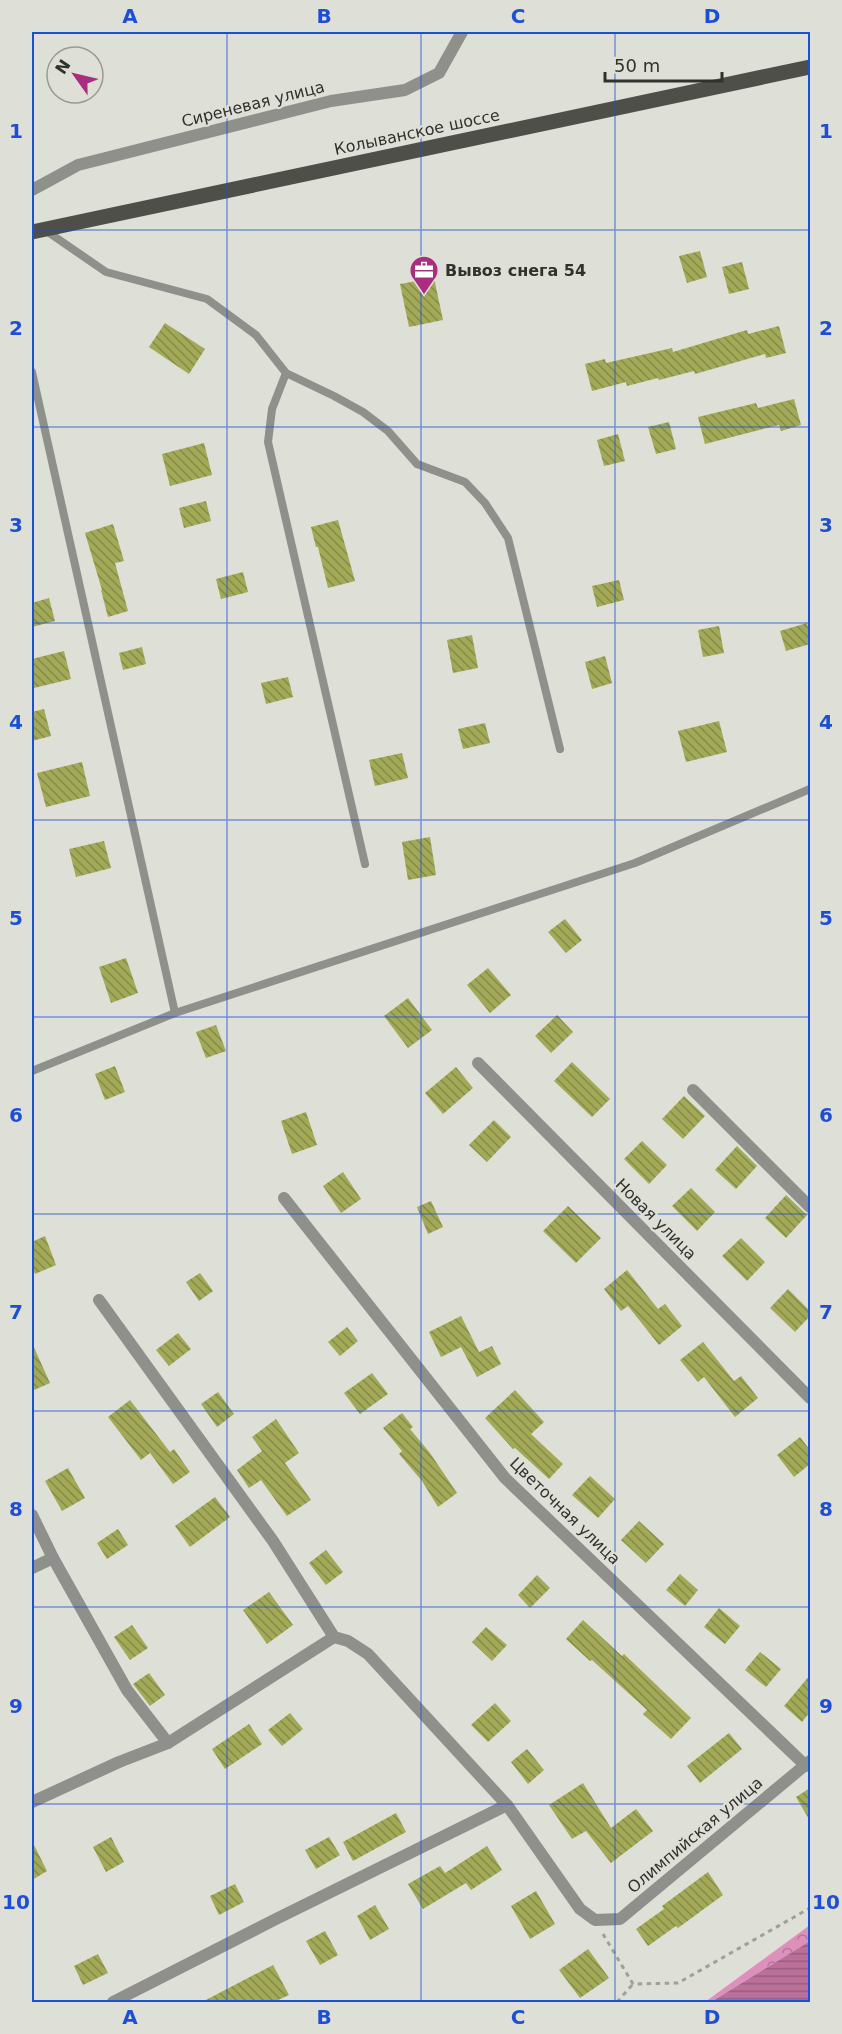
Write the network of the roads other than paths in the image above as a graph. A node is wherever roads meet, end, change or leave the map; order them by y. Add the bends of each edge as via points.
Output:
1 (462, 32) edge
2 (810, 67) edge
3 (32, 190) edge
4 (38, 231) edge
5 (32, 372) edge
6 (286, 373) junction
7 (560, 749) dead end
8 (810, 789) edge
9 (365, 864) dead end
10 (174, 1013) junction
11 (478, 1063) dead end
12 (32, 1071) edge
13 (693, 1090) dead end
14 (284, 1198) dead end
15 (810, 1207) edge
16 (99, 1300) dead end
17 (810, 1398) edge
18 (32, 1515) edge
19 (52, 1558) junction
20 (32, 1568) edge
21 (334, 1637) junction
22 (168, 1743) junction
23 (808, 1763) edge
24 (32, 1802) edge
25 (507, 1805) junction
26 (113, 2002) edge

1 - 3 street, Сиреневая улица via 439,74 405,90 331,101 78,165
2 - 4 main road, Колыванское шоссе
4 - 6 lane via 106,272 207,299 256,334
5 - 10 lane
6 - 7 lane via 363,412 388,431 417,464 465,482 485,503 508,538
6 - 9 lane via 272,409 268,442
8 - 10 lane via 635,863
10 - 12 lane
11 - 17 street, Новая улица
13 - 15 street
14 - 23 street, Цветочная улица via 505,1478
16 - 21 street via 273,1541
18 - 19 street
19 - 20 street
19 - 22 street via 127,1690
21 - 22 street
21 - 25 street via 368,1654
22 - 24 street
23 - 25 street, Олимпийская улица via 620,1919 596,1920 580,1909
25 - 26 street

